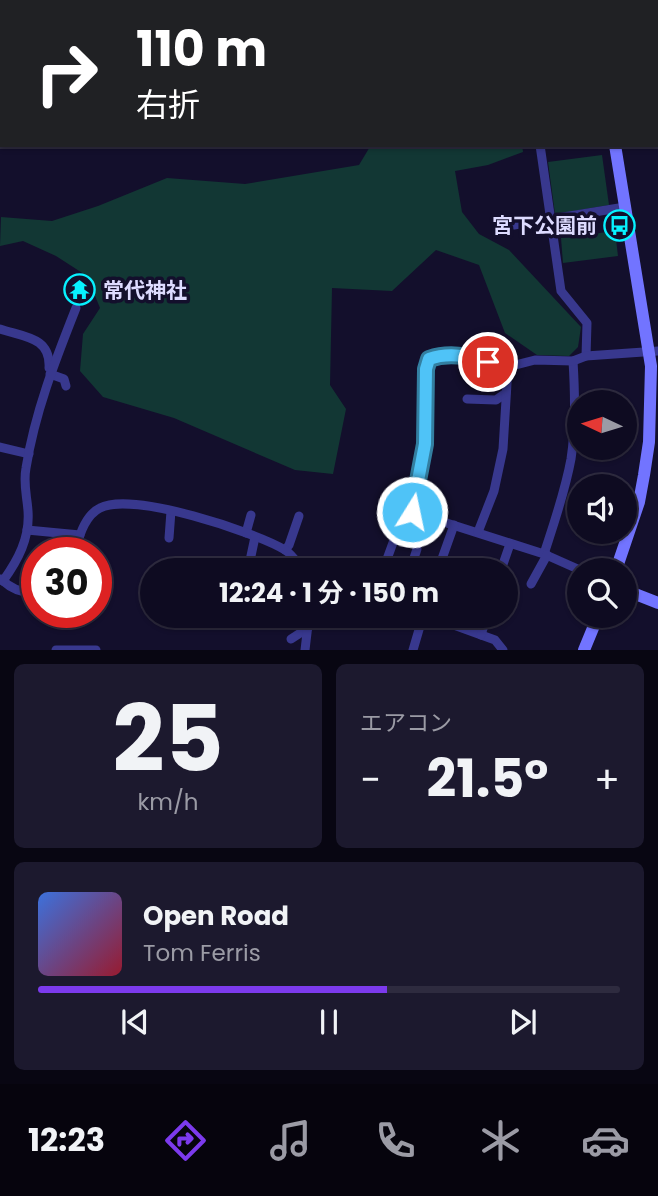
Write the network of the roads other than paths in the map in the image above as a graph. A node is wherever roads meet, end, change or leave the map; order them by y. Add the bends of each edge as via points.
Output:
1 (540, 147) edge
2 (615, 147) edge
3 (625, 207) junction
4 (551, 218) junction
5 (506, 220) dead end
6 (76, 307) dead end
7 (0, 329) edge
8 (654, 351) edge
9 (586, 356) junction
10 (573, 361) junction
11 (508, 368) junction
12 (49, 375) junction
13 (66, 386) dead end
14 (506, 393) junction
15 (467, 399) dead end
16 (0, 447) edge
17 (29, 454) junction
18 (171, 510) junction
19 (412, 512) junction
20 (251, 515) dead end
21 (299, 516) dead end
22 (454, 526) junction
23 (27, 530) junction
24 (478, 532) junction
25 (80, 535) joint
26 (250, 535) junction
27 (169, 538) dead end
28 (510, 544) junction
29 (285, 550) junction
30 (417, 550) dead end
31 (545, 555) junction
32 (249, 558) edge
33 (292, 558) edge
34 (387, 558) edge
35 (414, 558) edge
36 (443, 558) edge
37 (505, 558) edge
38 (619, 558) edge
39 (567, 564) edge
40 (2, 580) edge
41 (531, 584) dead end
42 (21, 591) edge
43 (637, 595) edge
44 (658, 603) edge
45 (308, 628) joint
46 (419, 628) edge
47 (462, 628) edge
48 (483, 628) edge
49 (594, 628) edge
50 (481, 635) junction
51 (290, 639) dead end
52 (586, 649) edge
53 (56, 650) edge
54 (96, 650) edge
55 (305, 650) edge
56 (413, 650) edge
57 (502, 650) edge

1 - 4 street
2 - 3 street
3 - 4 street
3 - 8 street
4 - 5 street via 514,225
4 - 9 street via 561,291 588,327
6 - 12 street
7 - 12 street via 40,342 49,354
8 - 9 street
8 - 38 street via 645,475
9 - 10 street
10 - 11 street via 535,360
10 - 31 street via 571,457
11 - 14 street
11 - 19 street via 468,356 442,354 429,359 425,444
12 - 13 street via 64,379
12 - 17 street
14 - 15 street via 496,400
14 - 24 street via 503,449
16 - 17 street
17 - 23 street via 24,491
18 - 25 street via 109,504 88,518
18 - 26 street
18 - 27 street
19 - 22 street
19 - 34 street via 398,529
20 - 26 street
21 - 29 street
22 - 24 street
22 - 36 street
23 - 25 street
23 - 40 street via 18,560
24 - 28 street
26 - 29 street
26 - 32 street
28 - 31 street
28 - 37 street
29 - 33 street
30 - 35 street
31 - 39 street
31 - 41 street
40 - 42 street
43 - 44 street
45 - 51 street
45 - 55 street
46 - 56 street
47 - 50 street
48 - 50 street
49 - 52 street
50 - 57 street via 495,640
53 - 54 street

